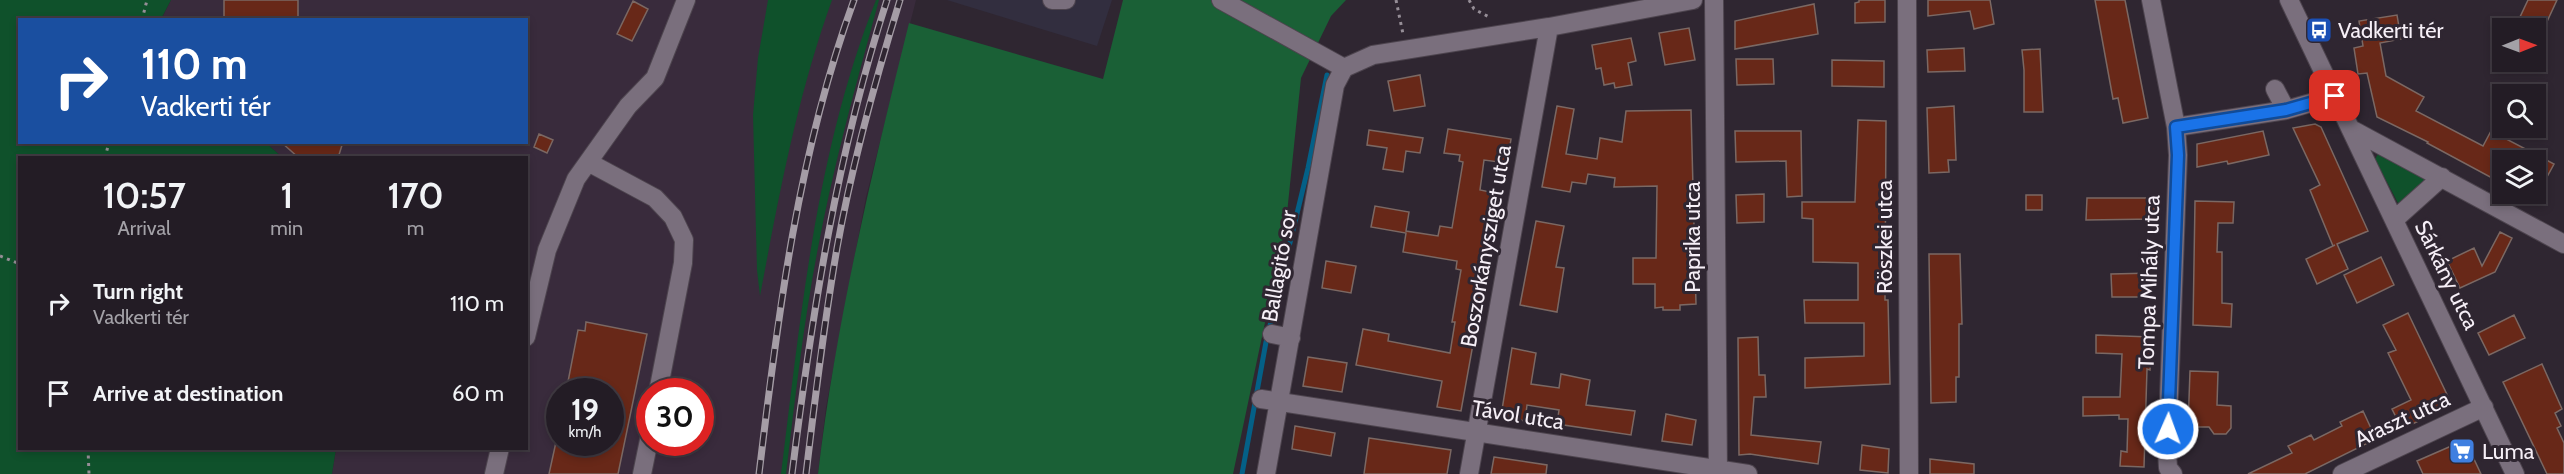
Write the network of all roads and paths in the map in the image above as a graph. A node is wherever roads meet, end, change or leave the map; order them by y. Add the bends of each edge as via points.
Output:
1 (147, 0) edge
2 (686, 0) edge
3 (1052, 0) edge
4 (1066, 0) edge
5 (1221, 0) edge
6 (1396, 0) edge
7 (1694, 0) edge
8 (1714, 0) edge
9 (1907, 0) edge
10 (2151, 0) edge
11 (2289, 0) edge
12 (142, 18) edge
13 (1549, 27) junction
14 (1406, 49) junction
15 (1344, 68) junction
16 (2276, 89) dead end
17 (2335, 96) junction
18 (2286, 110) junction
19 (2176, 127) junction
20 (2351, 129) junction
21 (588, 162) junction
22 (2442, 177) junction
23 (2394, 220) junction
24 (2564, 244) edge
25 (0, 256) edge
26 (18, 263) edge
27 (528, 329) edge
28 (1272, 334) dead end
29 (1291, 338) junction
30 (661, 378) edge
31 (1261, 399) dead end
32 (1280, 403) junction
33 (2484, 407) junction
34 (1477, 433) junction
35 (88, 450) edge
36 (500, 450) edge
37 (646, 456) edge
38 (1718, 472) edge
39 (89, 474) edge
40 (494, 474) edge
41 (642, 474) edge
42 (1266, 474) edge
43 (1469, 474) edge
44 (1748, 474) edge
45 (1909, 474) edge
46 (2173, 474) edge
47 (2342, 474) edge
48 (2515, 474) edge

1 - 12 path
2 - 21 street via 655,78 628,106
3 - 4 street
5 - 15 street
6 - 14 path
7 - 13 street
8 - 38 street, Paprika utca
9 - 45 street, Röszkei utca
10 - 19 street
11 - 17 street
13 - 14 street
13 - 34 street, Boszorkánysziget utca
14 - 15 street via 1373,55
15 - 29 street, Ballagitó sor via 1335,85 1316,168
16 - 18 street
17 - 18 street
17 - 20 street, Sárkány utca
18 - 19 street
19 - 46 street, Tompa Mihály utca via 2167,452 2168,468
20 - 22 street
20 - 23 street, Sárkány utca
21 - 27 street via 576,179 547,250
21 - 30 street via 655,198 673,217 684,240
22 - 23 street
22 - 24 street
23 - 33 street, Sárkány utca
25 - 26 path
28 - 29 street
29 - 32 street, Ballagitó sor
31 - 32 street, Távol utca
32 - 34 street, Távol utca
32 - 42 street, Ballagitó sor
33 - 47 street, Araszt utca
33 - 48 street, Sárkány utca
34 - 38 street, Távol utca
34 - 43 street, Boszorkánysziget utca
35 - 39 path
36 - 40 street
37 - 41 street
38 - 44 street, Távol utca

